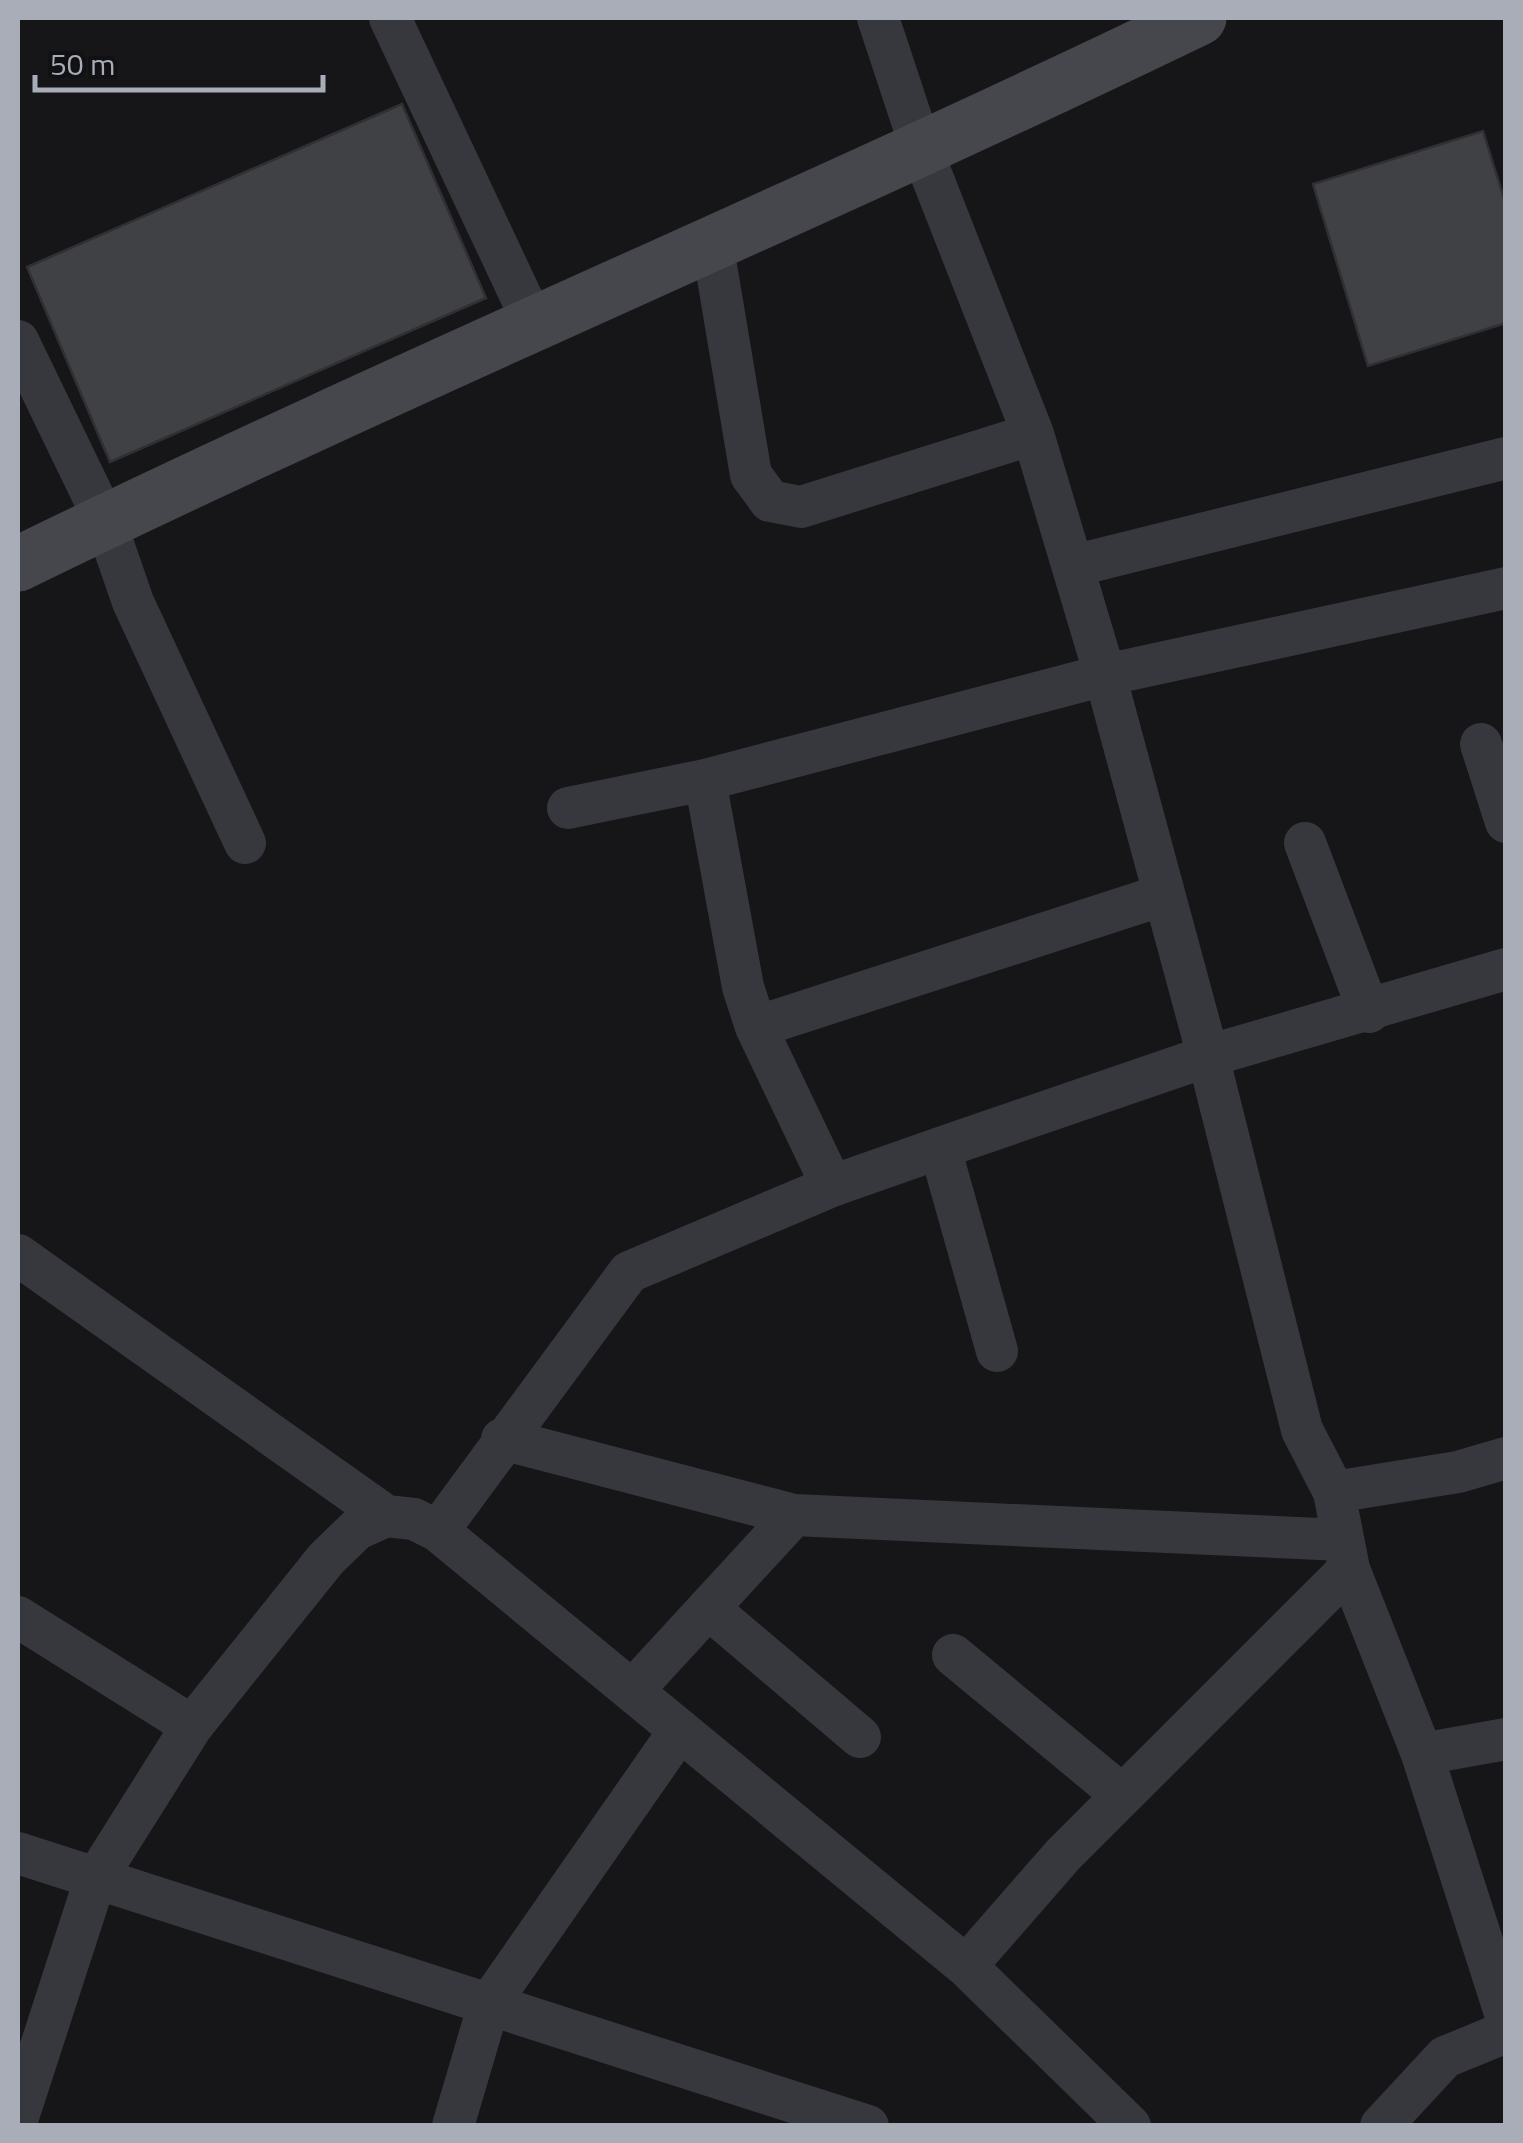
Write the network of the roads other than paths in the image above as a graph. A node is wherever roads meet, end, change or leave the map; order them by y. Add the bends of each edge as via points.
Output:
1 (390, 18) edge
2 (878, 18) edge
3 (1198, 18) edge
4 (922, 151) junction
5 (712, 242) junction
6 (533, 322) junction
7 (18, 341) edge
8 (1033, 434) junction
9 (1506, 458) edge
10 (105, 522) junction
11 (18, 564) edge
12 (1073, 566) junction
13 (1506, 588) edge
14 (1105, 676) junction
15 (1481, 744) dead end
16 (705, 780) junction
17 (568, 808) dead end
18 (1506, 822) edge
19 (245, 843) dead end
20 (1305, 843) dead end
21 (1163, 895) junction
22 (1506, 969) edge
23 (1369, 1012) junction
24 (756, 1027) junction
25 (1208, 1056) junction
26 (940, 1148) junction
27 (832, 1186) junction
28 (23, 1271) edge
29 (997, 1351) dead end
30 (502, 1439) junction
31 (1506, 1458) edge
32 (1334, 1492) junction
33 (794, 1515) junction
34 (386, 1516) junction
35 (438, 1531) junction
36 (1346, 1554) junction
37 (708, 1608) junction
38 (18, 1617) edge
39 (953, 1655) dead end
40 (632, 1690) junction
41 (192, 1726) junction
42 (680, 1730) junction
43 (860, 1737) dead end
44 (1506, 1739) edge
45 (1422, 1754) junction
46 (1122, 1795) junction
47 (18, 1853) edge
48 (95, 1880) junction
49 (966, 1966) junction
50 (489, 2004) junction
51 (1492, 2033) edge
52 (18, 2117) edge
53 (453, 2126) edge
54 (868, 2126) edge
55 (1130, 2126) edge
56 (1381, 2126) edge

1 - 6 street
2 - 4 street
3 - 4 main road
4 - 5 main road
4 - 8 street
5 - 6 main road
5 - 8 street via 751,476 770,501 801,506
6 - 10 main road
7 - 10 street
8 - 12 street
9 - 12 street
10 - 11 main road
10 - 19 street via 133,602
12 - 14 street
13 - 14 street
14 - 16 street
14 - 21 street
15 - 18 street
16 - 17 street
16 - 24 street
20 - 23 street
21 - 24 street
21 - 25 street
22 - 23 street
23 - 25 street
24 - 27 street
25 - 26 street
25 - 32 street via 1302,1430
26 - 27 street
26 - 29 street
27 - 30 street via 629,1272
28 - 34 street
30 - 33 street
30 - 35 street
31 - 32 street
32 - 36 street
33 - 36 street
33 - 37 street
34 - 35 street
34 - 41 street via 357,1529 326,1559
35 - 40 street
36 - 45 street
36 - 46 street
37 - 40 street
37 - 43 street
38 - 41 street
39 - 46 street
40 - 42 street
41 - 48 street
42 - 49 street
42 - 50 street
44 - 45 street
45 - 51 street
46 - 49 street
47 - 48 street
48 - 50 street
48 - 52 street
49 - 55 street
50 - 53 street
50 - 54 street
51 - 56 street via 1428,2071

